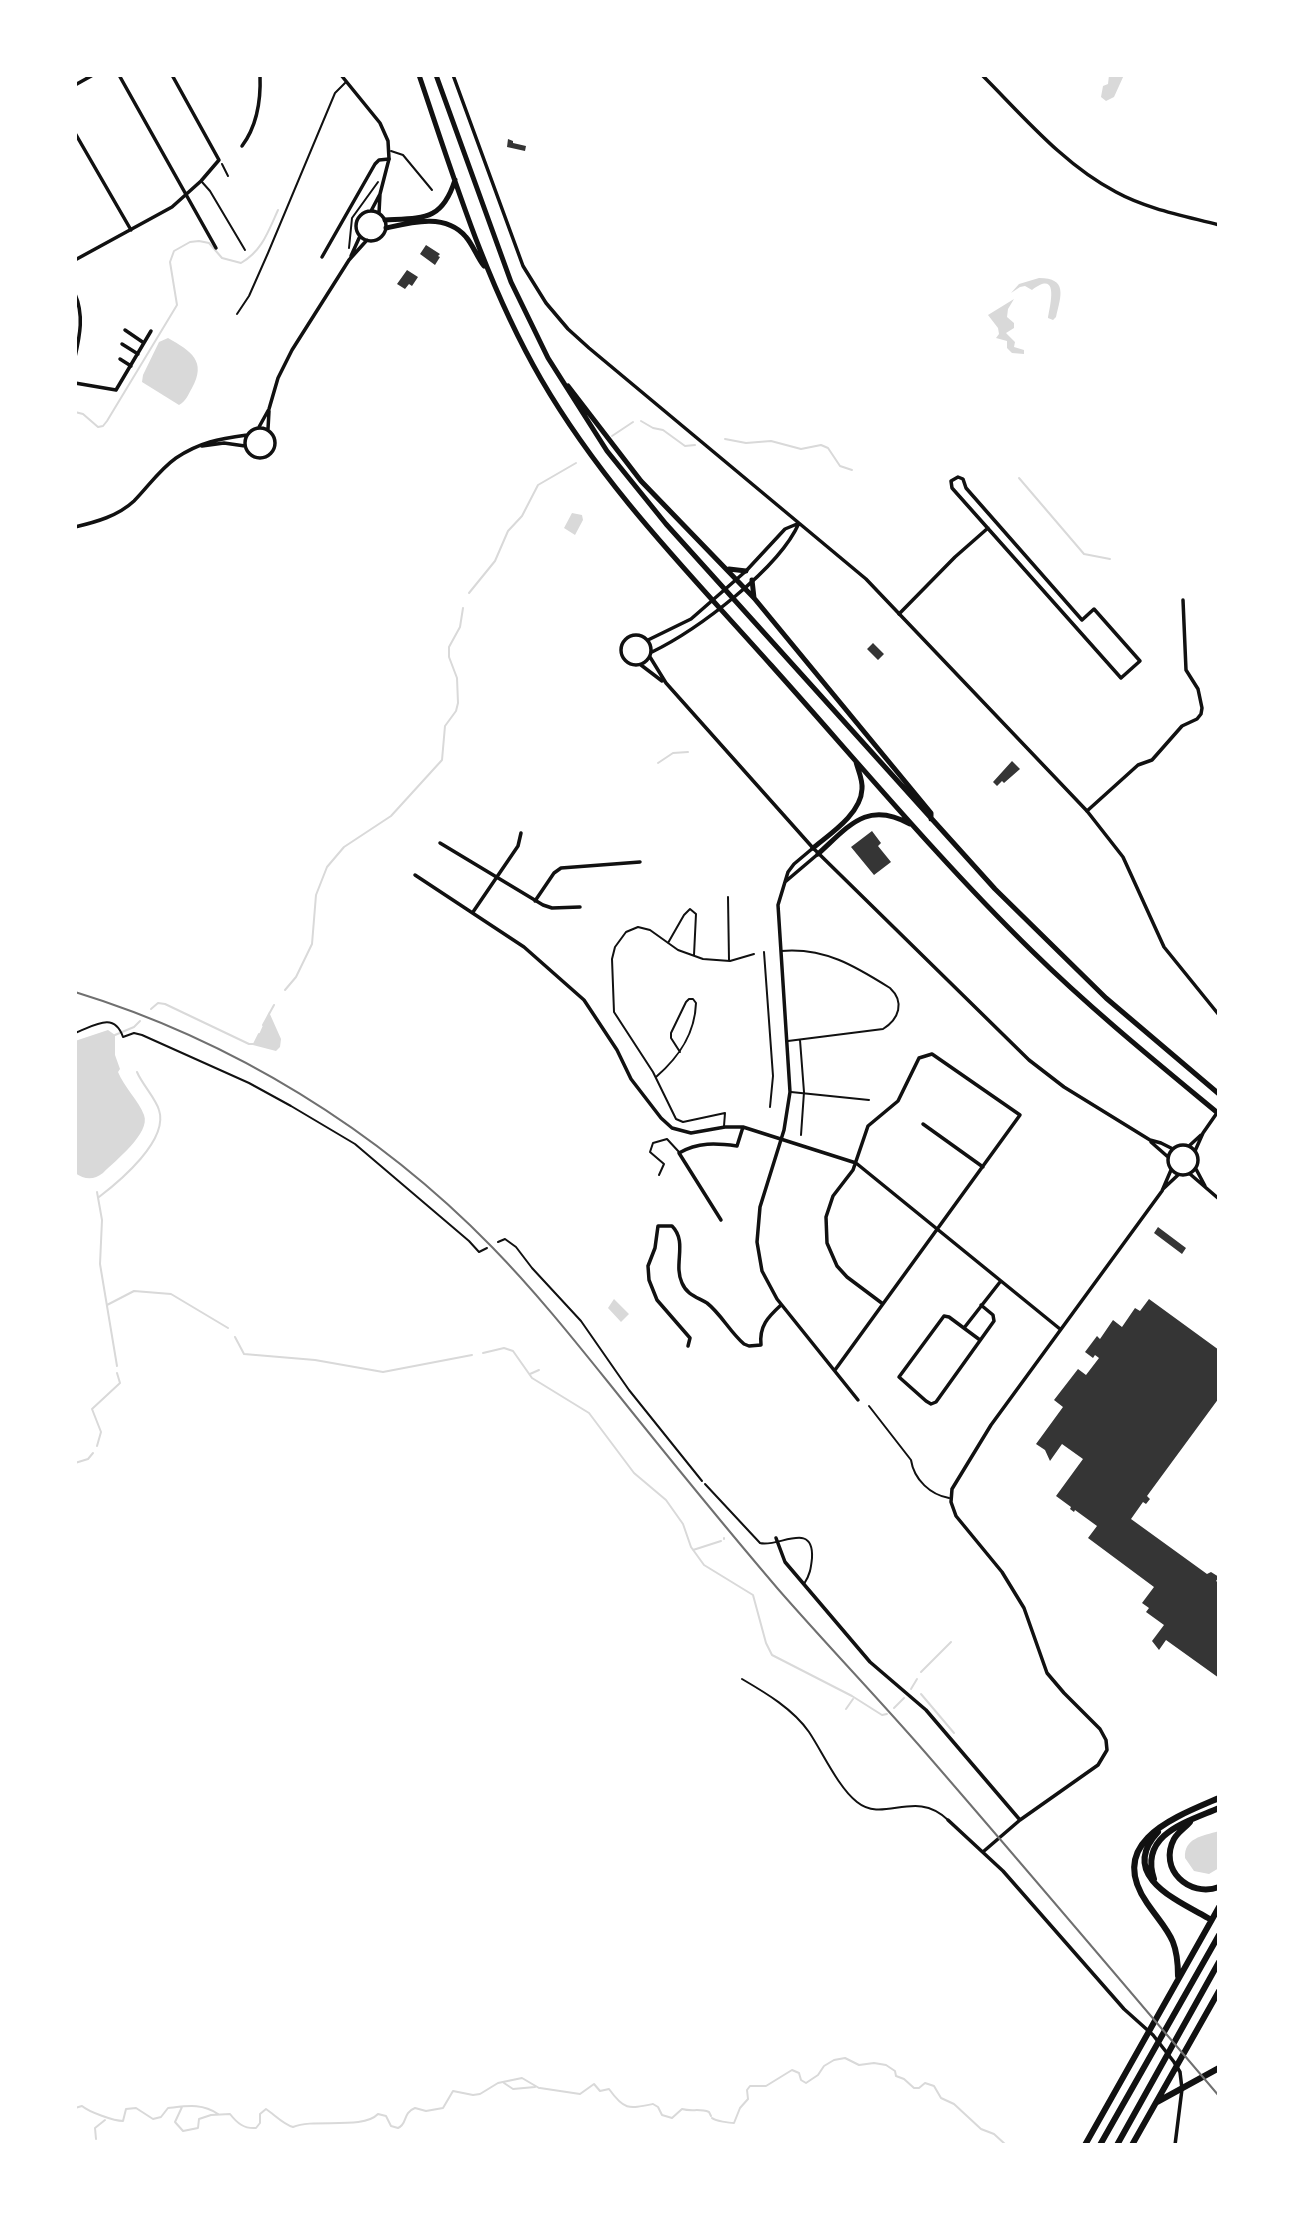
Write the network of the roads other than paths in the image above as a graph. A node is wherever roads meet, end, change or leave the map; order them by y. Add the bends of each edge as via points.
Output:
1 (93, 75) edge
2 (119, 75) edge
3 (172, 75) edge
4 (260, 75) edge
5 (341, 75) edge
6 (419, 75) edge
7 (436, 75) edge
8 (453, 75) edge
9 (982, 75) edge
10 (347, 82) junction
11 (75, 85) edge
12 (75, 133) edge
13 (242, 146) dead end
14 (390, 151) junction
15 (389, 159) junction
16 (454, 180) junction
17 (201, 181) junction
18 (432, 190) dead end
19 (380, 194) junction
20 (186, 195) junction
21 (371, 211) junction
22 (379, 213) junction
23 (385, 220) junction
24 (1219, 225) edge
25 (386, 228) junction
26 (131, 230) junction
27 (360, 236) junction
28 (367, 240) junction
29 (216, 248) dead end
30 (245, 250) dead end
31 (322, 257) dead end
32 (75, 260) edge
33 (349, 260) junction
34 (491, 278) junction
35 (75, 294) edge
36 (237, 314) dead end
37 (125, 330) dead end
38 (151, 331) dead end
39 (144, 343) junction
40 (122, 344) dead end
41 (138, 354) junction
42 (75, 357) edge
43 (548, 358) junction
44 (120, 359) dead end
45 (131, 366) junction
46 (75, 383) edge
47 (269, 409) junction
48 (259, 427) junction
49 (268, 429) junction
50 (247, 435) junction
51 (199, 446) junction
52 (245, 446) junction
53 (799, 523) junction
54 (75, 527) edge
55 (988, 528) junction
56 (726, 567) junction
57 (746, 571) junction
58 (737, 579) junction
59 (752, 580) junction
60 (744, 587) junction
61 (754, 598) junction
62 (1182, 600) dead end
63 (899, 614) junction
64 (648, 640) junction
65 (652, 652) junction
66 (650, 657) junction
67 (641, 665) junction
68 (666, 683) junction
69 (855, 759) junction
70 (1087, 811) junction
71 (931, 819) junction
72 (916, 827) junction
73 (521, 833) dead end
74 (440, 843) dead end
75 (813, 848) junction
76 (818, 854) junction
77 (640, 862) dead end
78 (415, 875) dead end
79 (496, 878) junction
80 (783, 883) junction
81 (728, 897) dead end
82 (535, 901) junction
83 (580, 906) dead end
84 (474, 912) junction
85 (668, 944) junction
86 (780, 951) junction
87 (764, 952) dead end
88 (754, 954) dead end
89 (694, 957) junction
90 (730, 961) junction
91 (1219, 1015) edge
92 (800, 1039) junction
93 (787, 1041) junction
94 (680, 1052) junction
95 (655, 1077) junction
96 (790, 1092) junction
97 (804, 1092) junction
98 (1219, 1094) edge
99 (869, 1100) dead end
100 (770, 1107) dead end
101 (1219, 1112) edge
102 (923, 1124) dead end
103 (725, 1127) junction
104 (743, 1127) junction
105 (1203, 1133) junction
106 (802, 1135) dead end
107 (782, 1139) junction
108 (1150, 1140) junction
109 (1189, 1146) junction
110 (1172, 1149) junction
111 (1195, 1151) junction
112 (679, 1153) junction
113 (1168, 1157) junction
114 (856, 1163) junction
115 (983, 1167) junction
116 (1196, 1169) junction
117 (1171, 1170) junction
118 (1190, 1174) junction
119 (659, 1175) dead end
120 (1178, 1175) junction
121 (1205, 1188) junction
122 (1162, 1191) junction
123 (1219, 1199) edge
124 (721, 1220) dead end
125 (937, 1229) junction
126 (1000, 1282) junction
127 (883, 1304) junction
128 (781, 1305) junction
129 (981, 1305) junction
130 (964, 1328) junction
131 (1059, 1329) junction
132 (980, 1340) junction
133 (688, 1346) dead end
134 (835, 1370) junction
135 (858, 1400) dead end
136 (869, 1406) dead end
137 (705, 1484) road end
138 (950, 1498) junction
139 (776, 1541) junction
140 (803, 1585) junction
141 (742, 1679) dead end
142 (1219, 1798) edge
143 (1219, 1808) edge
144 (1020, 1819) junction
145 (948, 1820) joint
146 (1191, 1820) junction
147 (1162, 1824) junction
148 (984, 1851) junction
149 (1158, 1887) junction
150 (1219, 1887) edge
151 (1218, 1909) edge
152 (1208, 1918) dead end
153 (1219, 1935) edge
154 (1219, 1962) edge
155 (1178, 1978) junction
156 (1219, 1991) edge
157 (1218, 2068) edge
158 (1155, 2103) junction
159 (1085, 2145) edge
160 (1100, 2145) edge
161 (1117, 2145) edge
162 (1132, 2145) edge
163 (1175, 2145) edge

1 - 11 street
2 - 20 street
3 - 17 street via 219,160
4 - 13 street via 256,117
5 - 10 street
6 - 16 main road
7 - 43 main road via 510,282
8 - 53 street via 516,252 546,303 579,339
9 - 24 street via 1065,156 1100,183 1130,199
10 - 14 street via 380,123
10 - 36 lane via 335,93 249,296
12 - 26 street
14 - 15 street
14 - 18 lane via 403,155
15 - 19 street
15 - 31 street via 375,164
16 - 23 main road via 445,205 436,212
16 - 34 main road
17 - 20 street
17 - 30 lane
19 - 21 street
19 - 22 street
20 - 26 street
20 - 29 street
21 - 22 street
21 - 27 street via 357,220
22 - 23 street
23 - 25 street
25 - 28 street via 378,239
25 - 34 main road via 446,223 466,237
26 - 32 street
27 - 28 street
27 - 33 street
28 - 33 street
33 - 47 street via 285,363
34 - 69 main road via 526,352 618,492
35 - 42 street via 81,322
37 - 39 street
38 - 39 street
39 - 41 street
40 - 41 street
41 - 45 street
43 - 56 main road via 641,481
43 - 71 main road via 635,487
44 - 45 street
45 - 46 street via 116,390
47 - 48 street
47 - 49 street
48 - 49 street
48 - 50 street
49 - 52 street via 275,440 269,456 253,456
50 - 51 street
50 - 52 street
51 - 52 street
51 - 54 street via 164,468 122,510
53 - 57 street via 785,529
53 - 59 street via 794,536
53 - 63 street via 866,579
55 - 55 street via 1121,678 1140,661 1094,609 1082,620 966,488 963,479 953,479 952,488
55 - 63 street
56 - 57 main road
56 - 58 main road
57 - 58 street
58 - 60 main road
58 - 64 street via 691,619
59 - 60 street
59 - 61 main road
60 - 61 main road
60 - 65 street via 697,626
61 - 71 main road via 931,813
62 - 70 street via 1186,670 1198,689 1201,713 1182,726 1152,760 1138,765
63 - 70 street
64 - 65 street
64 - 67 street via 634,635 622,645 625,661
65 - 66 street
66 - 67 street
66 - 68 street
67 - 68 street
68 - 75 street
69 - 72 main road
69 - 75 main road via 862,789 857,806
70 - 91 street via 1123,857 1164,947
71 - 98 main road via 1054,949
72 - 76 main road via 887,814 862,817
72 - 101 main road via 1053,971
73 - 79 street via 518,846
74 - 79 street
75 - 76 street
75 - 80 street via 794,864
76 - 80 street
76 - 108 street via 1029,1060
77 - 82 street via 561,867
78 - 84 street
79 - 82 street
79 - 84 street
80 - 86 street via 778,910
81 - 90 lane
82 - 83 street via 552,908
84 - 103 street via 524,947 584,1000 631,1079 666,1123 691,1133
85 - 89 lane
85 - 89 lane via 687,910 693,911
85 - 95 lane via 638,927 621,937 612,959 614,1012
86 - 92 lane via 809,951 848,962 890,988 899,1005 894,1020 883,1029
86 - 93 street
87 - 100 lane via 773,1076
88 - 90 lane
89 - 90 lane
92 - 93 lane
92 - 97 lane
93 - 96 street
94 - 94 lane via 692,1026 693,999 686,1002 671,1033
94 - 95 lane
95 - 103 lane via 682,1122 725,1114
96 - 97 lane
96 - 107 street
97 - 99 lane
97 - 106 lane
101 - 105 street
102 - 115 street
103 - 104 street
104 - 107 street
104 - 112 street via 737,1146 711,1143
105 - 109 street
105 - 111 street
107 - 114 street
107 - 128 street via 757,1227 759,1259
108 - 110 street
108 - 113 street
109 - 110 street
109 - 111 street
110 - 113 street
111 - 116 street
112 - 119 lane via 667,1139 653,1143 650,1152 664,1164
112 - 124 street
113 - 117 street
114 - 115 street via 868,1126 901,1097 916,1061 932,1054 1020,1115
114 - 125 street
114 - 127 street via 830,1202 827,1243 844,1273
115 - 125 street
116 - 118 street
116 - 121 street
117 - 120 street
117 - 122 street
118 - 120 street
118 - 121 street
120 - 122 street
121 - 123 street
122 - 131 street
125 - 126 street
125 - 127 street
126 - 129 street
126 - 131 street
127 - 134 street
128 - 133 street via 764,1322 761,1345 744,1344 708,1305 685,1289 679,1272 680,1237 672,1226 660,1225 648,1266 649,1280 657,1300 690,1338
128 - 134 street
129 - 130 street
129 - 132 street via 995,1318
130 - 132 street
130 - 132 street via 944,1316 899,1377 926,1401 936,1402
131 - 138 street via 980,1441 953,1484
134 - 135 street
136 - 138 lane via 928,1490
137 - 139 lane via 758,1542
138 - 144 street via 956,1516 1015,1590 1047,1673 1101,1729 1106,1740 1107,1750 1098,1765
139 - 140 street
139 - 140 lane via 794,1537 810,1544 810,1576
140 - 144 street via 870,1662 926,1710
141 - 145 lane via 801,1722 858,1803 879,1810 923,1806
142 - 147 highway
143 - 146 highway
144 - 148 street
145 - 148 street
146 - 149 highway via 1170,1830 1156,1846 1151,1868
146 - 150 highway via 1174,1838 1173,1872 1192,1888
147 - 149 highway via 1143,1858
147 - 155 highway via 1142,1843 1135,1875 1145,1900 1173,1940
148 - 163 street via 1174,2062 1181,2079
149 - 152 highway
151 - 155 highway
153 - 160 highway
154 - 161 highway
155 - 159 highway
156 - 158 highway
157 - 158 highway
158 - 162 highway

